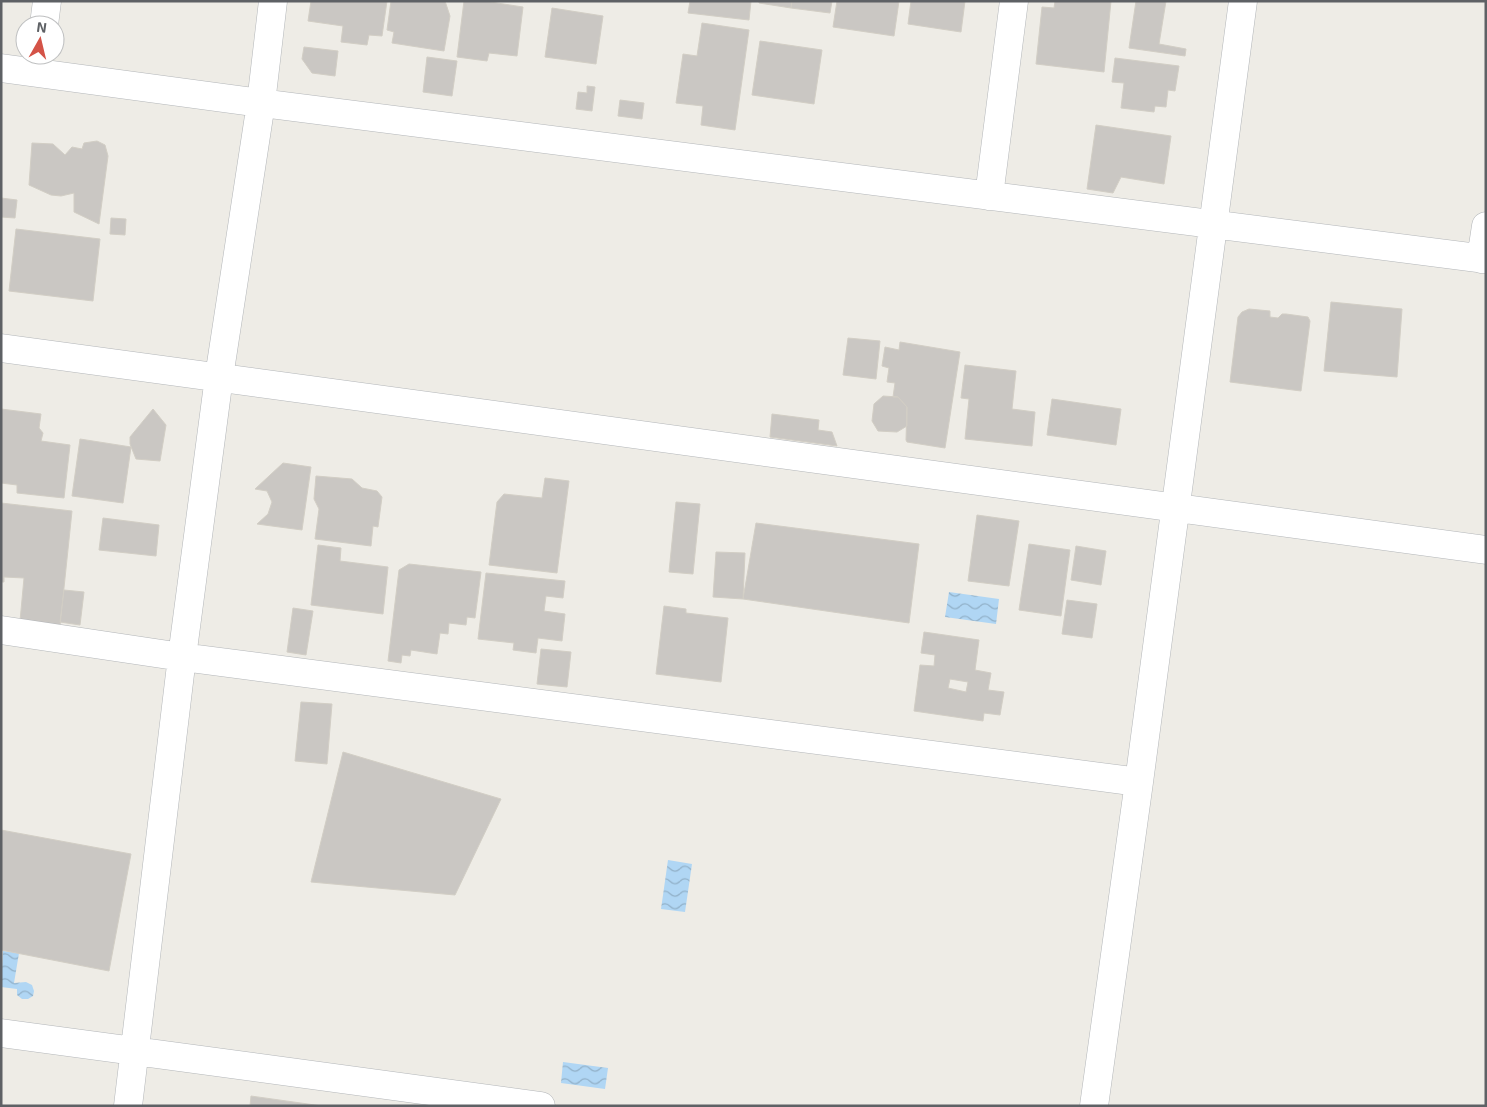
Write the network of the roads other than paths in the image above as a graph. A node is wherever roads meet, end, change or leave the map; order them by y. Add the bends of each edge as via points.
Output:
1 (47, 1) edge
2 (273, 1) edge
3 (1014, 1) edge
4 (1243, 1) edge
5 (45, 15) edge
6 (29, 65) edge
7 (44, 65) edge
8 (1, 68) edge
9 (261, 103) junction
10 (989, 196) junction
11 (1212, 225) junction
12 (1486, 226) edge
13 (1483, 259) edge
14 (1, 348) edge
15 (219, 377) junction
16 (1175, 508) junction
17 (1486, 550) edge
18 (1, 630) edge
19 (182, 657) junction
20 (1140, 782) junction
21 (1, 1033) edge
22 (135, 1050) junction
23 (128, 1106) edge
24 (540, 1106) edge
25 (1094, 1106) edge

1 - 5 street
2 - 9 street
3 - 10 street
4 - 11 street
6 - 8 street
7 - 9 street
9 - 10 street
9 - 15 street
10 - 11 street
11 - 13 street
11 - 16 street
12 - 13 street
14 - 15 street
15 - 16 street
15 - 19 street
16 - 17 street
16 - 20 street
18 - 19 street
19 - 20 street
19 - 22 street
20 - 25 street
21 - 22 street
22 - 23 street
22 - 24 street

